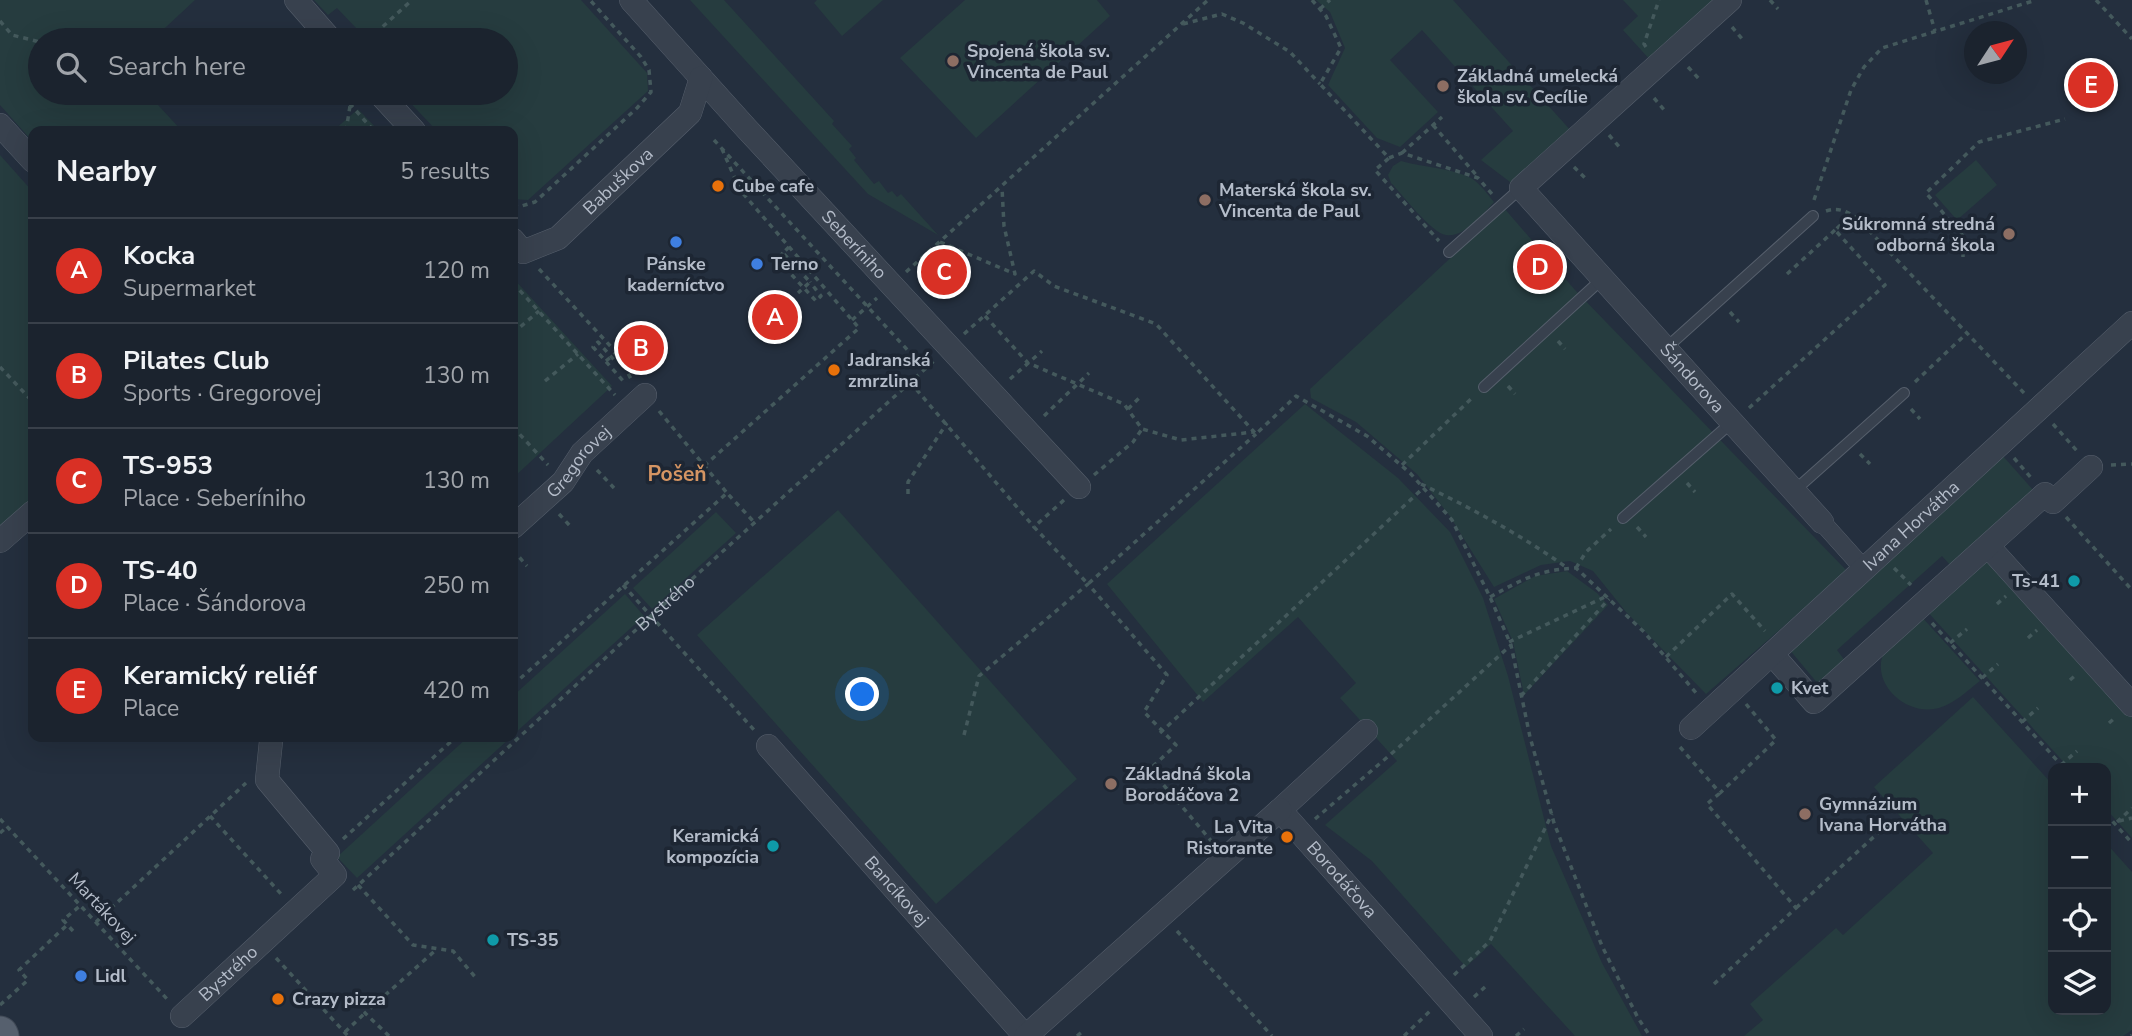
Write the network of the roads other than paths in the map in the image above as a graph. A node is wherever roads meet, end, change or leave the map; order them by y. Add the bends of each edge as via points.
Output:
1 (296, 0) edge
2 (631, 0) edge
3 (1728, 10) edge
4 (320, 28) edge
5 (701, 78) junction
6 (390, 105) edge
7 (0, 125) edge
8 (409, 126) edge
9 (28, 156) edge
10 (1521, 188) junction
11 (1814, 216) road end
12 (518, 246) edge
13 (1449, 252) road end
14 (1602, 279) junction
15 (2132, 323) edge
16 (1665, 349) junction
17 (1484, 387) road end
18 (1904, 393) road end
19 (633, 396) road end
20 (1740, 416) junction
21 (2091, 467) road end
22 (1079, 487) road end
23 (1794, 491) junction
24 (28, 516) edge
25 (1623, 518) road end
26 (518, 522) edge
27 (1822, 522) joint
28 (0, 541) edge
29 (1988, 546) junction
30 (1872, 561) junction
31 (1776, 650) junction
32 (2132, 705) edge
33 (1366, 731) dead end
34 (1685, 737) road end
35 (270, 744) edge
36 (768, 746) road end
37 (1280, 810) junction
38 (183, 1016) road end
39 (1026, 1036) edge
40 (1481, 1036) edge

1 - 4 street
2 - 5 street, Seberíniho
3 - 10 street
5 - 12 street, Babuškova via 690,113 558,238
5 - 22 street, Seberíniho
6 - 8 street
7 - 9 street
10 - 13 lane
10 - 14 street, Šándorova
11 - 16 lane
14 - 16 street, Šándorova
14 - 17 lane
15 - 30 street, Ivana Horvátha
16 - 20 street, Šándorova
18 - 23 lane
19 - 26 street, Gregorovej via 582,453 563,482
20 - 23 street, Šándorova
20 - 25 lane
21 - 29 street
23 - 27 street, Šándorova
24 - 28 street
27 - 30 street, Šándorova
29 - 31 street via 1814,702
29 - 32 street
30 - 31 street, Ivana Horvátha
31 - 34 street, Ivana Horvátha
33 - 37 street
35 - 38 street, Bystrého via 267,780 332,864 296,911
36 - 39 street, Bancíkovej
37 - 39 street
37 - 40 street, Borodáčova

